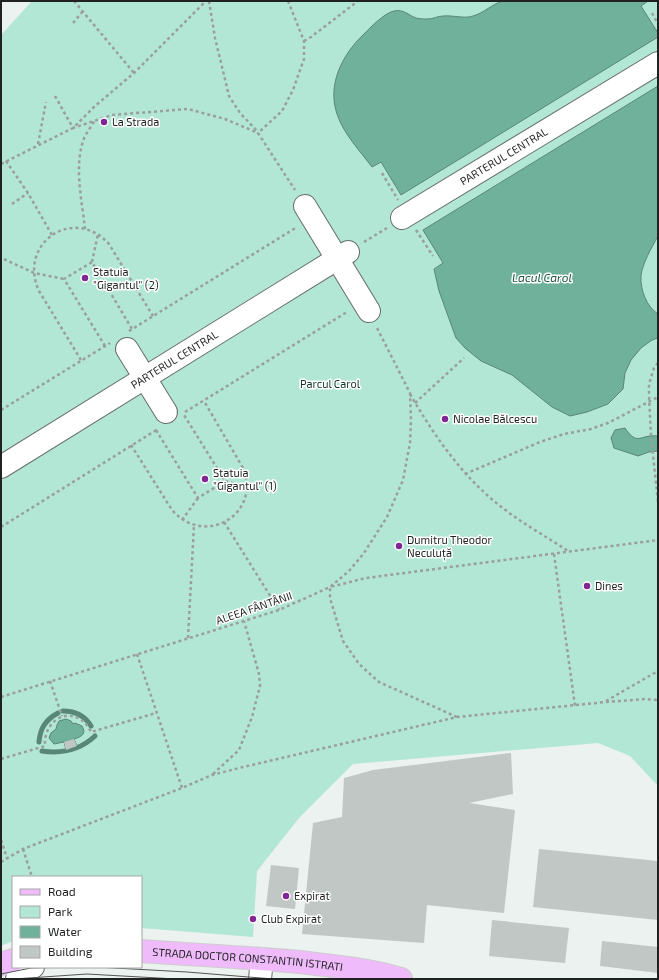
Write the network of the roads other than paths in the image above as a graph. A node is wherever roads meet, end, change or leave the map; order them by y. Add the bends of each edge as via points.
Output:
1 (658, 63) edge
2 (309, 212) road end
3 (407, 215) road end
4 (349, 251) junction
5 (370, 311) road end
6 (125, 337) road end
7 (145, 378) junction
8 (169, 418) road end
9 (1, 467) edge
10 (142, 951) edge
11 (12, 960) edge
12 (1, 964) edge
13 (32, 968) edge
14 (261, 969) edge
15 (17, 979) edge
16 (401, 979) edge

1 - 3 street, PARTERUL CENTRAL
2 - 4 street
4 - 5 street
4 - 7 street, PARTERUL CENTRAL
6 - 7 street
7 - 8 street
7 - 9 street, PARTERUL CENTRAL
10 - 14 main road, STRADA DOCTOR CONSTANTIN ISTRATI
11 - 12 main road
13 - 15 street
14 - 16 main road, STRADA DOCTOR CONSTANTIN ISTRATI via 342,966

